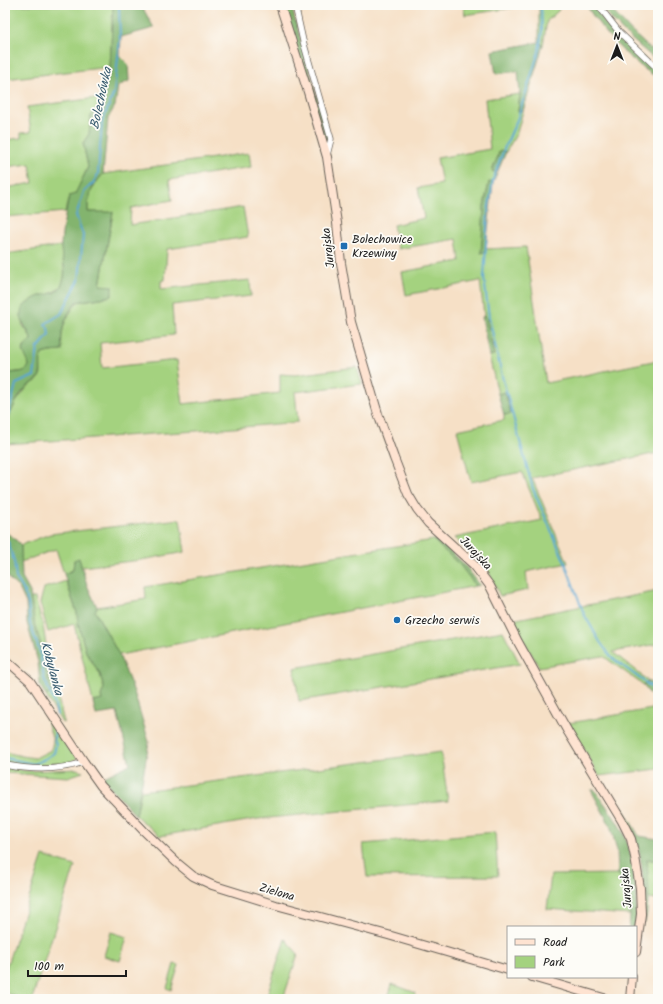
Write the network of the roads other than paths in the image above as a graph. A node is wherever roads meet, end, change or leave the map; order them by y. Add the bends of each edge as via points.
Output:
1 (280, 5) edge
2 (295, 5) edge
3 (598, 5) edge
4 (658, 69) edge
5 (327, 157) junction
6 (5, 659) edge
7 (84, 762) junction
8 (5, 765) edge
9 (637, 944) edge
10 (507, 970) edge
11 (535, 978) edge
12 (632, 978) edge
13 (607, 999) edge
14 (630, 999) edge

1 - 5 street, Jurajska
2 - 5 street, Jurajska via 331,139
3 - 4 street via 619,32
5 - 9 street, Jurajska via 351,322 378,414 408,494 428,522 474,566 490,586 568,732 622,821 636,856 640,888 641,914
6 - 7 street, Zielona via 30,681
7 - 8 street via 71,767 45,769
7 - 10 street, Zielona via 111,797 193,876 212,885 279,906
11 - 13 street
12 - 14 street

